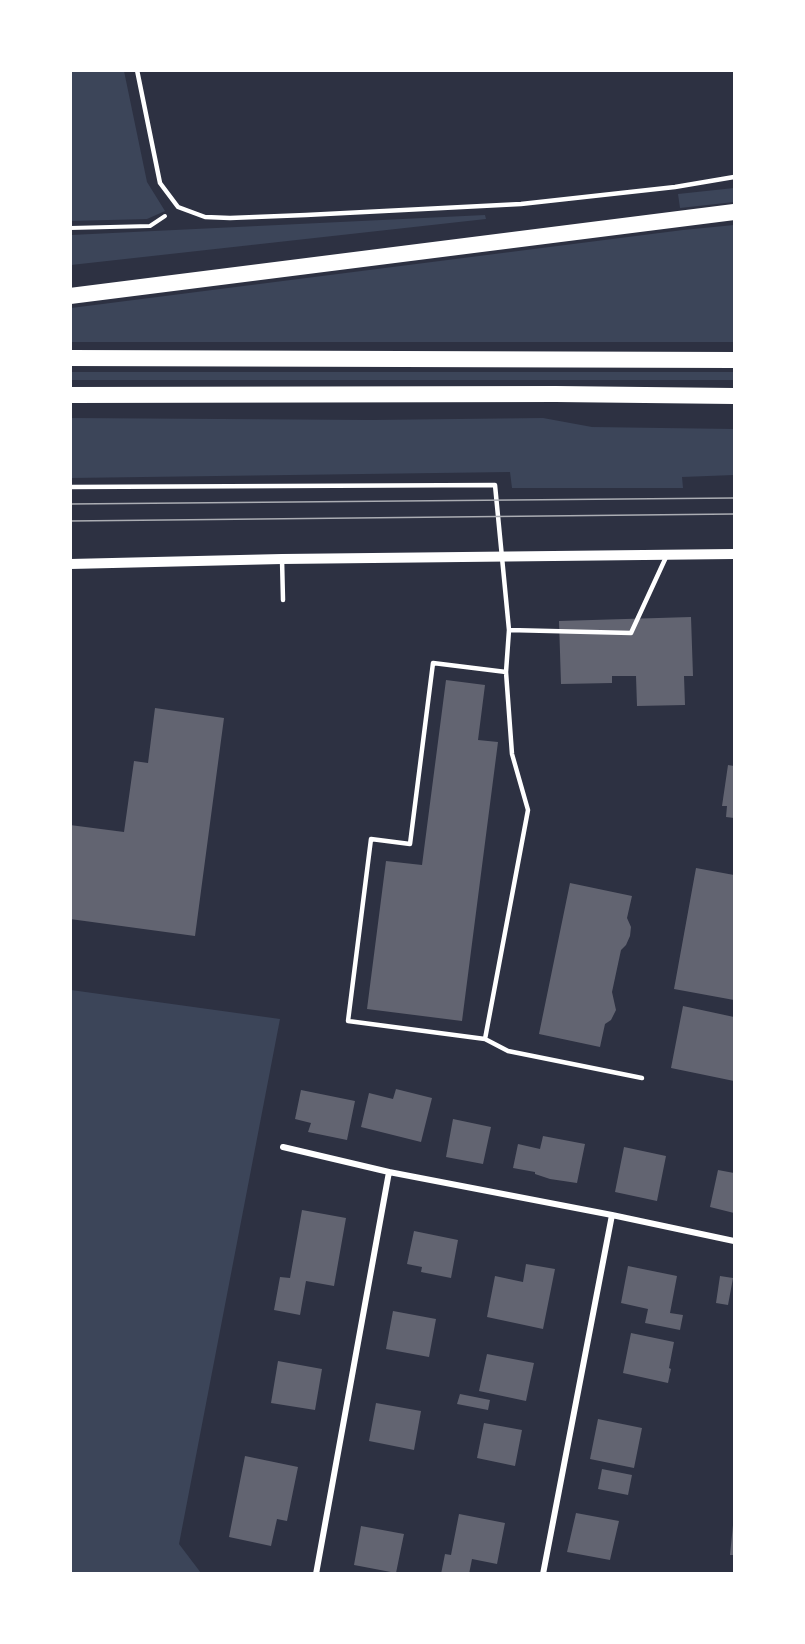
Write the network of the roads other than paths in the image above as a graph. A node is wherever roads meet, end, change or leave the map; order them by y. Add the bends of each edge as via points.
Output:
1 (137, 70) edge
2 (735, 177) edge
3 (735, 212) edge
4 (70, 296) edge
5 (70, 358) edge
6 (735, 360) edge
7 (70, 395) edge
8 (735, 396) edge
9 (70, 487) edge
10 (735, 554) edge
11 (667, 555) junction
12 (502, 557) junction
13 (282, 559) junction
14 (70, 564) edge
15 (284, 600) dead end
16 (510, 630) junction
17 (506, 672) junction
18 (485, 1039) junction
19 (642, 1078) dead end
20 (283, 1147) dead end
21 (389, 1172) junction
22 (612, 1215) junction
23 (735, 1241) edge
24 (316, 1574) edge
25 (543, 1574) edge

1 - 2 lane via 160,183 178,207 205,217 521,204
3 - 4 highway
5 - 6 highway
7 - 8 highway
9 - 12 lane via 495,485
10 - 11 street
11 - 12 street
11 - 16 lane via 632,633
12 - 13 street
12 - 16 lane
13 - 14 street
13 - 15 lane
16 - 17 lane
17 - 18 lane via 512,754 528,810
17 - 18 lane via 433,663 410,844 371,839 348,1021
18 - 19 lane via 508,1051
20 - 21 street
21 - 22 street
21 - 24 street
22 - 23 street
22 - 25 street

